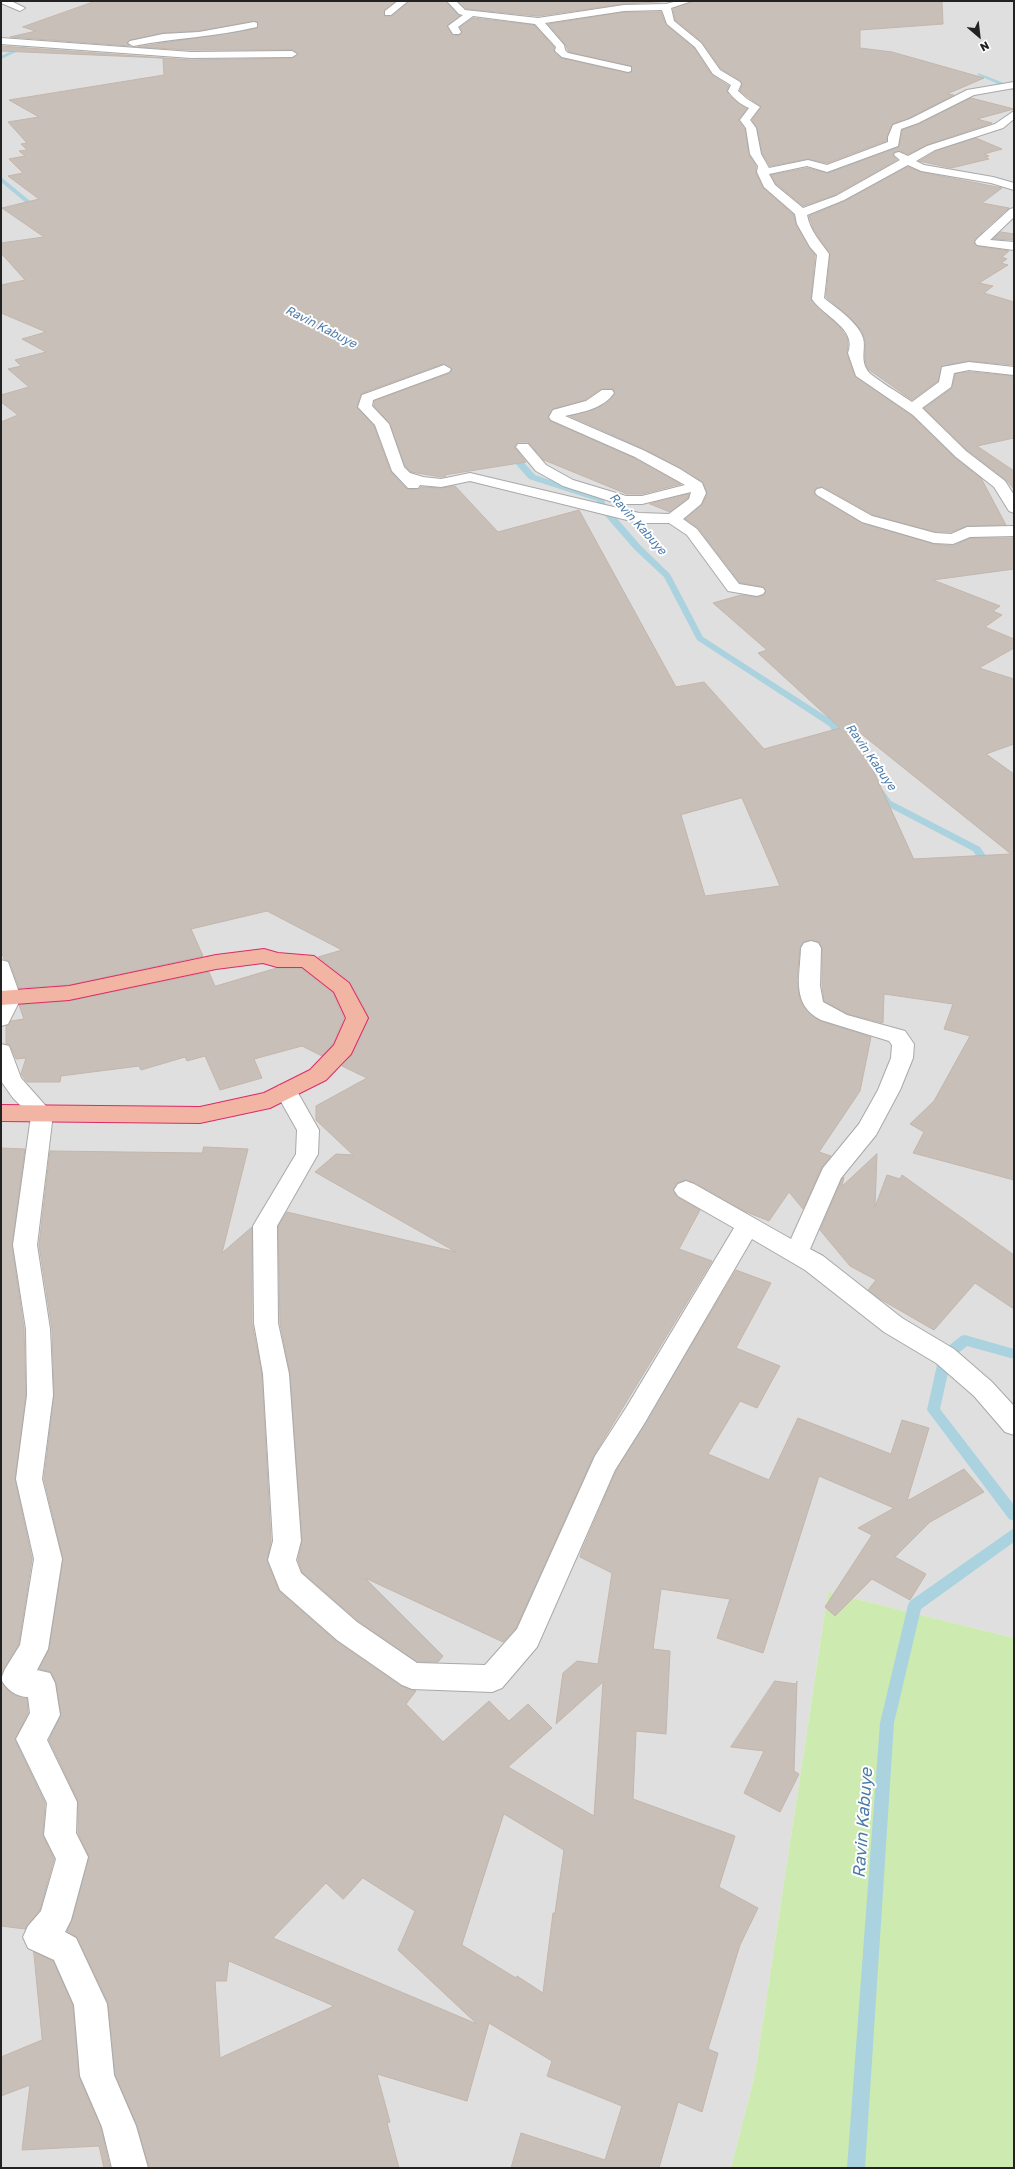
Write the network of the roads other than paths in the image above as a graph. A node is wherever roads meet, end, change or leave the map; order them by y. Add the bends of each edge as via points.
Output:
1 (3, 1) edge
2 (404, 1) edge
3 (451, 1) edge
4 (688, 1) edge
5 (666, 7) junction
6 (20, 8) dead end
7 (510, 10) dead end
8 (388, 13) dead end
9 (472, 13) junction
10 (533, 20) junction
11 (254, 25) dead end
12 (456, 32) dead end
13 (1, 41) edge
14 (118, 49) junction
15 (292, 54) dead end
16 (628, 69) dead end
17 (1014, 85) edge
18 (980, 92) junction
19 (995, 100) dead end
20 (1014, 114) edge
21 (894, 144) junction
22 (908, 160) junction
23 (763, 172) junction
24 (1014, 186) edge
25 (1014, 211) edge
26 (800, 213) junction
27 (1014, 246) edge
28 (444, 369) dead end
29 (1014, 371) edge
30 (607, 393) dead end
31 (913, 408) junction
32 (522, 447) dead end
33 (403, 476) junction
34 (697, 486) junction
35 (417, 489) dead end
36 (822, 492) dead end
37 (1014, 508) edge
38 (673, 519) junction
39 (1014, 531) edge
40 (757, 591) dead end
41 (811, 948) dead end
42 (1, 967) edge
43 (6, 998) edge
44 (1, 1019) edge
45 (1, 1050) edge
46 (286, 1091) junction
47 (1, 1113) edge
48 (42, 1114) junction
49 (686, 1190) dead end
50 (747, 1226) junction
51 (796, 1254) junction
52 (1014, 1424) edge
53 (130, 2168) edge

1 - 6 street
2 - 8 street
3 - 9 street via 462,12
4 - 5 street
5 - 10 street via 624,8
5 - 23 street via 670,22 698,45 716,72 736,84 733,90 743,101 755,107 745,120 751,128 750,137 764,168
7 - 10 street
9 - 10 street via 508,20
9 - 12 street via 453,26
10 - 16 street via 561,47 560,51 565,55
11 - 14 street via 199,35 136,41
13 - 14 street
14 - 15 street via 191,55
17 - 18 street
18 - 19 street via 991,94 990,98
18 - 21 street via 971,92 897,127 893,137
20 - 22 street via 999,126 931,148
21 - 22 street via 892,151
21 - 23 street via 827,169 808,163
22 - 24 street via 920,168
22 - 26 street via 840,198
23 - 26 street via 770,187
25 - 27 street via 982,242
26 - 31 street via 803,224 823,254 818,299 848,326 856,337 855,353 861,373
28 - 33 street via 367,398 366,407 382,424 397,468
29 - 31 street via 968,366 947,370 946,384
30 - 34 street via 601,400 558,413 556,417 640,454
31 - 37 street via 961,454 1000,484
32 - 34 street via 541,468 568,483 624,501 642,500
33 - 35 street
33 - 38 street via 431,483 470,477 639,518
34 - 38 street via 699,493 696,501
36 - 39 street via 867,520 934,538 953,539 967,532
38 - 40 street via 692,532 734,588
41 - 51 street via 810,998 814,1006 822,1012 848,1022 897,1036 903,1044 902,1058 889,1090 868,1129 831,1174
42 - 43 street
43 - 44 street
43 - 46 highway via 69,993 223,961 264,956 277,960 307,961 342,988 356,1018 343,1049 318,1075
45 - 48 street via 4,1066 13,1085
46 - 48 highway via 270,1100 200,1115
46 - 50 street via 308,1130 307,1154 265,1226 266,1323 276,1374 287,1541 282,1560 290,1581 310,1600 347,1632 412,1676 492,1679 527,1638 604,1464
47 - 48 highway
48 - 53 street via 25,1245 38,1328 40,1395 29,1479 48,1559 34,1649 15,1678 25,1684 40,1683 45,1715 31,1739 62,1802 60,1835 72,1857 55,1920 39,1937 65,1949 90,2004 97,2076 119,2126
49 - 50 street
50 - 51 street
51 - 52 street via 814,1264 893,1325 945,1356 983,1389

